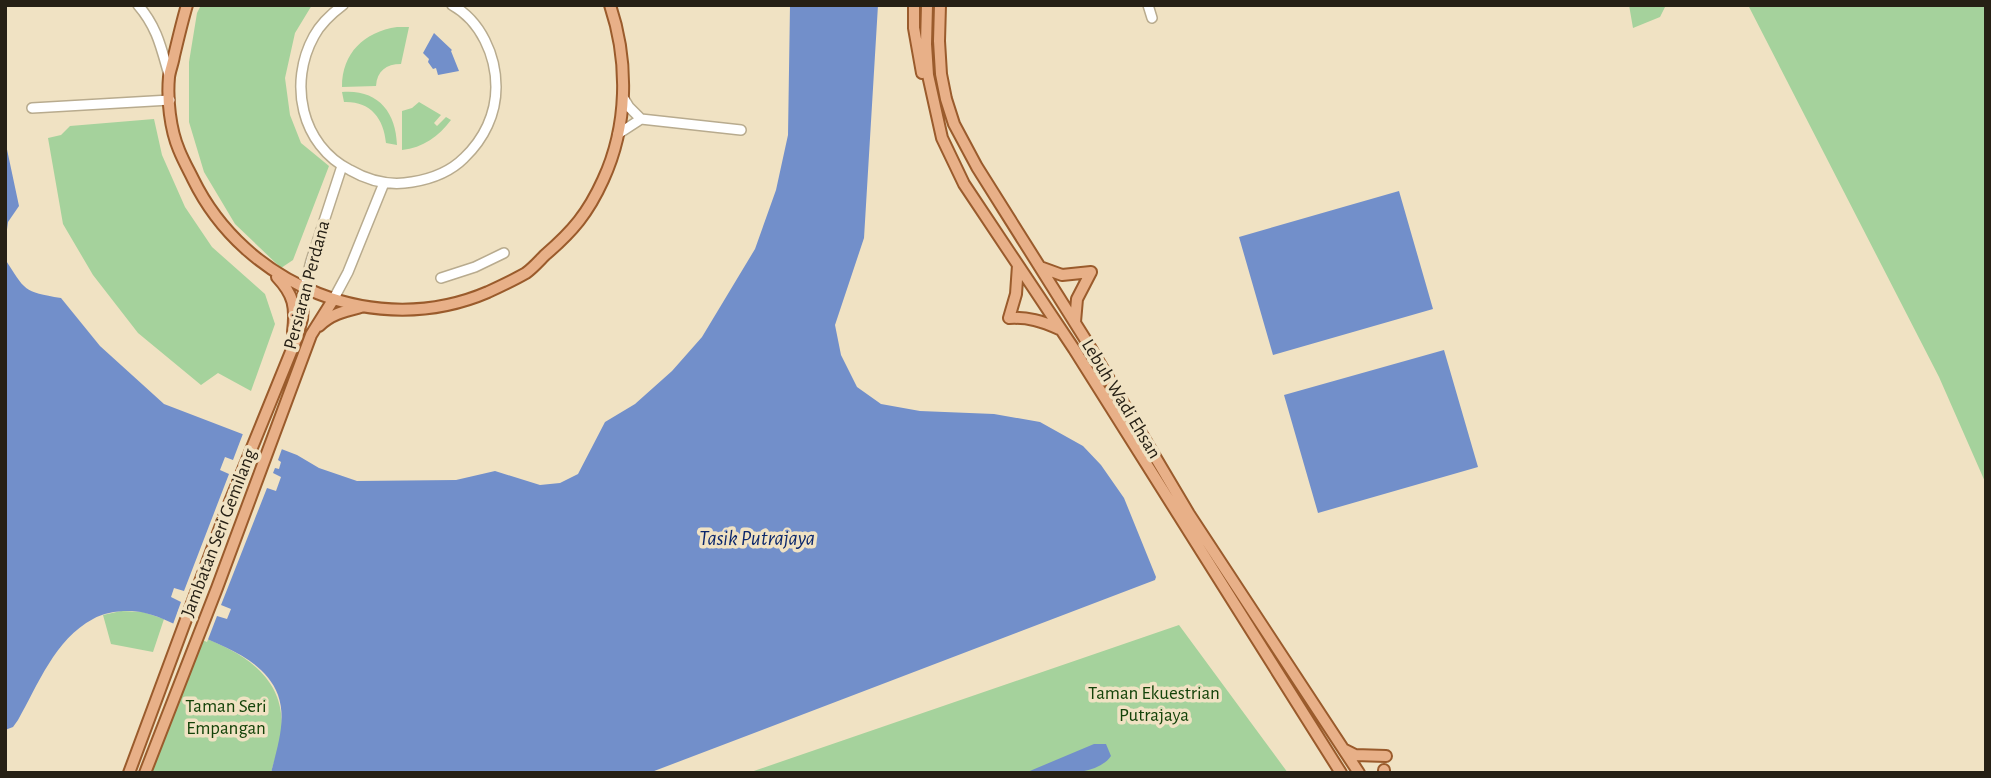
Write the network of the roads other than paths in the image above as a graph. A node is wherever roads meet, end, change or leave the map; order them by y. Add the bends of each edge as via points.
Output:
1 (138, 5) edge
2 (187, 5) edge
3 (343, 5) edge
4 (610, 5) edge
5 (914, 5) edge
6 (927, 5) edge
7 (940, 5) edge
8 (1148, 5) edge
9 (456, 6) edge
10 (1152, 18) dead end
11 (169, 76) junction
12 (930, 84) junction
13 (623, 97) junction
14 (170, 100) junction
15 (32, 108) dead end
16 (641, 119) junction
17 (741, 130) dead end
18 (618, 134) junction
19 (342, 166) junction
20 (384, 183) junction
21 (504, 253) dead end
22 (1018, 265) junction
23 (267, 266) junction
24 (1040, 267) junction
25 (441, 278) dead end
26 (304, 289) junction
27 (333, 300) junction
28 (364, 306) junction
29 (1075, 323) junction
30 (1062, 331) junction
31 (311, 335) junction
32 (290, 352) junction
33 (269, 403) joint
34 (284, 410) joint
35 (1345, 750) junction
36 (1387, 756) dead end
37 (130, 773) edge
38 (145, 773) edge
39 (1341, 773) edge
40 (1359, 773) edge

1 - 11 street via 157,32
2 - 11 main road
3 - 19 street via 315,34 300,73 304,116 313,135
4 - 13 main road via 620,39
5 - 12 main road via 918,54 923,76
6 - 12 main road
7 - 24 main road, Lebuh Wadi Ehsan via 941,74 954,124
8 - 10 street
9 - 20 street via 484,38 492,56 496,75 492,114 473,149 451,168 424,180
11 - 14 main road
12 - 22 main road, Lebuh Wadi Ehsan via 942,138 964,184
13 - 16 street
13 - 18 main road
14 - 15 street
14 - 23 main road via 178,148 198,189 226,230
16 - 17 street
16 - 18 street
18 - 28 main road via 588,211 527,272 475,297 431,309
19 - 20 street
19 - 26 street, Persiaran Perdana
20 - 27 street
21 - 25 street
22 - 30 main road, Lebuh Wadi Ehsan
22 - 30 main road via 1009,318 1039,320
23 - 26 main road
23 - 32 main road via 289,289 294,305
24 - 29 main road, Lebuh Wadi Ehsan
24 - 29 main road via 1062,275 1091,272 1077,299
26 - 27 main road
26 - 32 main road, Persiaran Perdana via 302,319
27 - 28 main road
27 - 31 main road, Persiaran Perdana
28 - 31 main road via 326,320
29 - 35 main road, Lebuh Wadi Ehsan via 1189,514
30 - 39 main road, Lebuh Wadi Ehsan
31 - 34 main road, Persiaran Perdana
32 - 33 main road, Persiaran Perdana
33 - 37 main road, Jambatan Seri Gemilang
34 - 38 main road, Jambatan Seri Gemilang
35 - 36 main road
35 - 40 main road, Lebuh Wadi Ehsan

